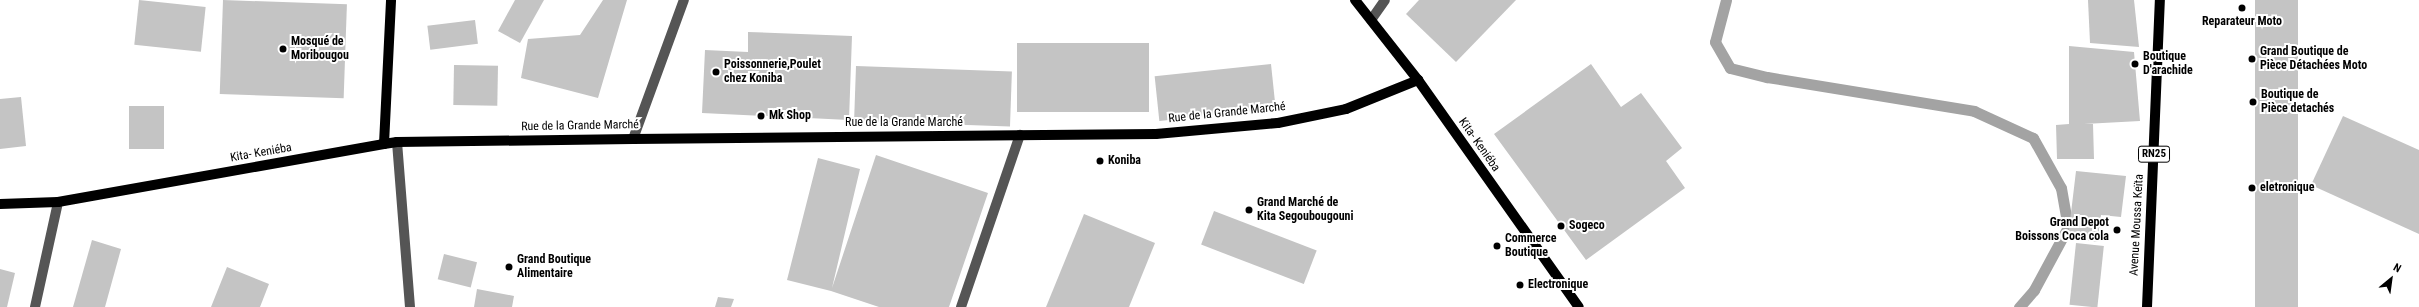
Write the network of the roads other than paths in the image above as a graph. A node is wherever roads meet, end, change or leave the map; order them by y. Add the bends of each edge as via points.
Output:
1 (392, 0) edge
2 (684, 0) edge
3 (1355, 0) edge
4 (1385, 0) edge
5 (2160, 0) edge
6 (1371, 20) junction
7 (1418, 80) junction
8 (1020, 136) junction
9 (633, 138) junction
10 (397, 142) junction
11 (384, 144) junction
12 (58, 202) junction
13 (0, 204) edge
14 (35, 307) edge
15 (410, 307) edge
16 (961, 307) edge
17 (1579, 307) edge
18 (2147, 307) edge

1 - 11 main road
2 - 9 street
3 - 6 main road, Kita- Keniéba
4 - 6 street
5 - 18 main road, Avenue Moussa Keïta / RN25
6 - 7 main road, Kita- Keniéba
7 - 8 main road, Rue de la Grande Marché via 1346,109 1278,123 1156,134
7 - 17 main road, Kita- Keniéba
8 - 9 main road, Rue de la Grande Marché
8 - 16 street
9 - 10 main road, Rue de la Grande Marché
10 - 11 main road, Rue de la Grande Marché
10 - 15 street
11 - 12 main road, Kita- Keniéba
12 - 13 main road, Kita- Keniéba
12 - 14 street

